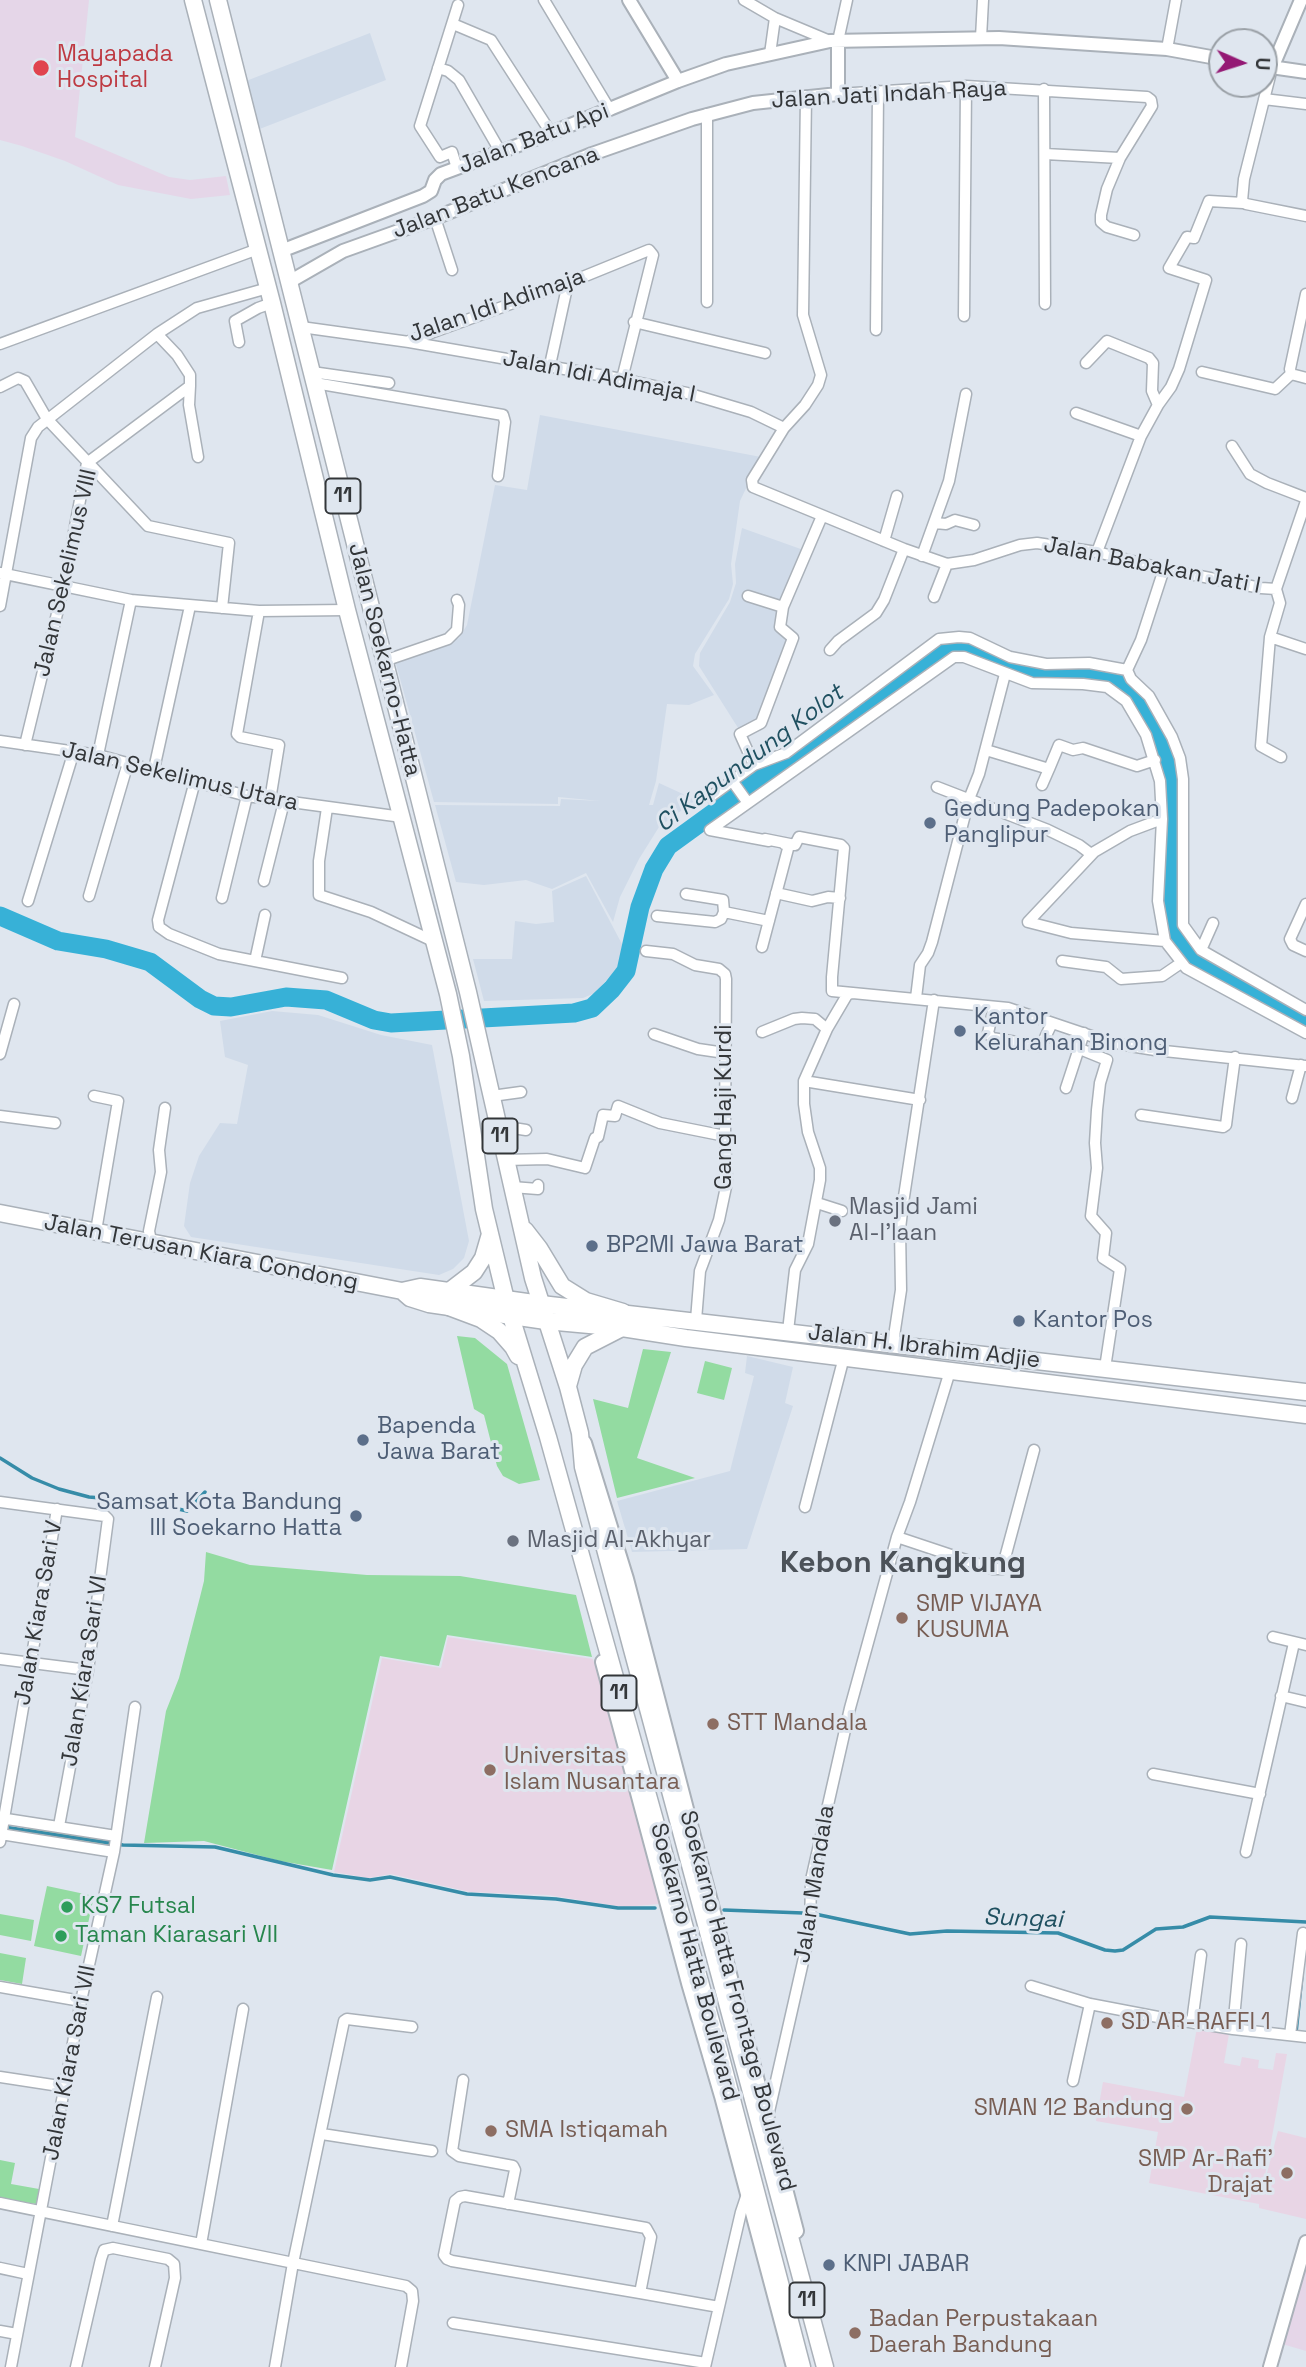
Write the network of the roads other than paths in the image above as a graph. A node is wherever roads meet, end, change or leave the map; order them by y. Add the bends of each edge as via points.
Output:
1 (193, 0) edge
2 (218, 0) edge
3 (544, 0) edge
4 (744, 0) edge
5 (847, 0) edge
6 (983, 0) edge
7 (1176, 0) edge
8 (1301, 0) edge
9 (633, 1) edge
10 (458, 5) dead end
11 (775, 18) junction
12 (453, 24) junction
13 (981, 38) junction
14 (834, 41) junction
15 (1278, 47) edge
16 (1167, 49) junction
17 (770, 54) junction
18 (1208, 56) edge
19 (438, 68) junction
20 (1278, 68) edge
21 (1306, 72) edge
22 (678, 81) junction
23 (966, 86) junction
24 (1044, 89) junction
25 (878, 91) junction
26 (838, 94) junction
27 (806, 96) junction
28 (1264, 99) joint
29 (1306, 104) edge
30 (610, 110) junction
31 (707, 114) junction
32 (551, 133) junction
33 (500, 151) junction
34 (1045, 155) junction
35 (1120, 158) junction
36 (457, 168) junction
37 (1243, 203) junction
38 (1306, 216) edge
39 (435, 218) junction
40 (1134, 236) dead end
41 (258, 249) junction
42 (281, 251) junction
43 (452, 270) dead end
44 (289, 282) junction
45 (568, 283) junction
46 (1306, 294) edge
47 (270, 295) junction
48 (707, 302) dead end
49 (1045, 304) dead end
50 (964, 316) dead end
51 (634, 322) junction
52 (300, 327) junction
53 (876, 330) dead end
54 (157, 334) junction
55 (239, 342) dead end
56 (409, 342) junction
57 (0, 344) edge
58 (765, 353) dead end
59 (1086, 363) dead end
60 (550, 365) junction
61 (1202, 372) dead end
62 (1291, 374) junction
63 (313, 378) junction
64 (1306, 378) edge
65 (622, 379) junction
66 (389, 383) dead end
67 (190, 386) junction
68 (0, 387) edge
69 (966, 394) dead end
70 (1157, 404) junction
71 (1076, 413) dead end
72 (47, 419) junction
73 (784, 428) junction
74 (1141, 436) junction
75 (1232, 446) dead end
76 (198, 457) dead end
77 (87, 463) junction
78 (498, 476) dead end
79 (897, 496) dead end
80 (1306, 499) edge
81 (822, 516) junction
82 (935, 523) junction
83 (974, 524) dead end
84 (884, 541) junction
85 (904, 549) junction
86 (1097, 552) junction
87 (922, 556) junction
88 (947, 564) junction
89 (1164, 569) junction
90 (4, 573) edge
91 (64, 585) junction
92 (1276, 589) junction
93 (748, 596) dead end
94 (934, 597) dead end
95 (131, 600) junction
96 (457, 600) dead end
97 (0, 606) edge
98 (190, 606) junction
99 (783, 607) junction
100 (222, 608) junction
101 (347, 610) junction
102 (259, 611) junction
103 (1270, 637) junction
104 (1306, 649) edge
105 (830, 650) dead end
106 (384, 661) junction
107 (1127, 670) junction
108 (1005, 674) junction
109 (0, 741) edge
110 (25, 745) junction
111 (986, 750) junction
112 (74, 751) junction
113 (98, 755) junction
114 (1280, 757) dead end
115 (1155, 760) junction
116 (128, 764) junction
117 (754, 765) junction
118 (154, 769) junction
119 (1049, 769) junction
120 (195, 781) junction
121 (734, 783) junction
122 (1042, 785) dead end
123 (937, 788) dead end
124 (247, 796) junction
125 (710, 797) dead end
126 (969, 799) junction
127 (270, 800) junction
128 (284, 802) junction
129 (747, 802) junction
130 (327, 808) junction
131 (402, 817) junction
132 (1162, 819) junction
133 (765, 839) dead end
134 (1091, 854) junction
135 (264, 881) dead end
136 (776, 893) junction
137 (686, 894) dead end
138 (89, 896) dead end
139 (222, 898) dead end
140 (840, 898) junction
141 (28, 901) dead end
142 (1306, 904) edge
143 (724, 912) junction
144 (265, 915) dead end
145 (657, 916) dead end
146 (769, 921) junction
147 (1213, 923) dead end
148 (1165, 941) junction
149 (435, 942) junction
150 (762, 947) dead end
151 (1201, 950) junction
152 (646, 951) dead end
153 (1306, 951) edge
154 (254, 961) junction
155 (1062, 961) dead end
156 (1181, 963) junction
157 (342, 978) dead end
158 (851, 993) junction
159 (916, 998) junction
160 (934, 1000) junction
161 (14, 1004) dead end
162 (994, 1007) junction
163 (1306, 1010) edge
164 (1052, 1023) junction
165 (828, 1029) junction
166 (762, 1032) dead end
167 (1084, 1033) junction
168 (1306, 1033) edge
169 (653, 1034) dead end
170 (1080, 1049) junction
171 (724, 1052) junction
172 (0, 1054) edge
173 (1235, 1057) junction
174 (1303, 1065) edge
175 (804, 1081) junction
176 (1066, 1088) dead end
177 (520, 1092) dead end
178 (94, 1096) dead end
179 (492, 1096) junction
180 (1292, 1098) dead end
181 (919, 1100) junction
182 (164, 1108) dead end
183 (1140, 1115) dead end
184 (0, 1116) edge
185 (55, 1123) dead end
186 (526, 1130) dead end
187 (500, 1132) junction
188 (725, 1136) junction
189 (505, 1160) junction
190 (538, 1185) dead end
191 (512, 1187) junction
192 (817, 1203) junction
193 (842, 1210) dead end
194 (0, 1213) edge
195 (521, 1226) junction
196 (96, 1231) junction
197 (491, 1232) junction
198 (151, 1241) junction
199 (449, 1299) junction
200 (506, 1300) junction
201 (541, 1304) junction
202 (511, 1316) junction
203 (623, 1320) junction
204 (547, 1321) junction
205 (696, 1321) junction
206 (788, 1331) junction
207 (893, 1343) junction
208 (844, 1357) junction
209 (1105, 1368) junction
210 (950, 1371) junction
211 (568, 1387) junction
212 (1104, 1390) junction
213 (1306, 1392) edge
214 (534, 1394) junction
215 (1306, 1416) edge
216 (580, 1433) junction
217 (548, 1437) junction
218 (1034, 1450) dead end
219 (0, 1502) edge
220 (805, 1507) dead end
221 (57, 1509) junction
222 (897, 1537) junction
223 (1273, 1637) dead end
224 (1294, 1643) junction
225 (1306, 1645) edge
226 (0, 1659) edge
227 (30, 1662) junction
228 (88, 1670) junction
229 (1281, 1696) junction
230 (1306, 1702) edge
231 (135, 1707) dead end
232 (1153, 1774) dead end
233 (1259, 1794) junction
234 (59, 1826) junction
235 (2, 1829) edge
236 (115, 1844) junction
237 (1246, 1852) dead end
238 (1303, 1933) dead end
239 (1241, 1944) dead end
240 (1201, 1955) dead end
241 (1031, 1986) dead end
242 (0, 1987) edge
243 (157, 1997) dead end
244 (80, 2001) junction
245 (1090, 2004) junction
246 (243, 2009) dead end
247 (1192, 2022) junction
248 (412, 2027) dead end
249 (1233, 2029) junction
250 (1290, 2035) junction
251 (1306, 2036) edge
252 (0, 2077) edge
253 (463, 2080) dead end
254 (1073, 2081) dead end
255 (66, 2087) junction
256 (768, 2116) junction
257 (322, 2134) junction
258 (432, 2151) dead end
259 (748, 2193) junction
260 (0, 2203) edge
261 (508, 2204) junction
262 (42, 2212) junction
263 (112, 2226) junction
264 (138, 2232) junction
265 (793, 2232) junction
266 (151, 2234) junction
267 (1306, 2242) edge
268 (201, 2244) junction
269 (133, 2251) junction
270 (147, 2254) junction
271 (293, 2263) junction
272 (0, 2268) edge
273 (28, 2274) junction
274 (640, 2293) junction
275 (719, 2307) junction
276 (453, 2323) dead end
277 (0, 2330) edge
278 (17, 2334) junction
279 (706, 2365) edge
280 (11, 2367) edge
281 (76, 2367) edge
282 (155, 2367) edge
283 (275, 2367) edge
284 (401, 2367) edge
285 (794, 2367) edge
286 (802, 2367) edge
287 (825, 2367) edge
288 (833, 2367) edge
289 (1270, 2367) edge

1 - 41 main road, Jalan Soekarno-Hatta / 11
2 - 42 main road, Jalan Soekarno-Hatta / 11
3 - 30 street
4 - 11 street
5 - 14 street
6 - 13 street
7 - 16 street
8 - 15 street
9 - 22 street
10 - 12 street
11 - 14 street
11 - 17 street
12 - 19 street
12 - 32 street via 491,40
13 - 14 street, Jalan Batu Api
13 - 16 street, Jalan Batu Api
14 - 17 street, Jalan Batu Api
14 - 26 street
16 - 18 street, Jalan Batu Api
17 - 22 street, Jalan Batu Api
19 - 33 street via 459,80
19 - 36 street via 420,126 440,157 452,152
20 - 21 street
22 - 30 street, Jalan Batu Api
23 - 24 street, Jalan Jati Indah Raya
23 - 25 street, Jalan Jati Indah Raya
23 - 50 street
24 - 34 street
24 - 35 street, Jalan Jati Indah Raya via 1151,100 1152,108
25 - 26 street, Jalan Jati Indah Raya
25 - 53 street
26 - 27 street, Jalan Jati Indah Raya
27 - 31 street, Jalan Jati Indah Raya
27 - 73 street via 803,315 821,375 805,405
28 - 29 street
28 - 37 street via 1244,179
30 - 32 street, Jalan Batu Api
31 - 39 street, Jalan Batu Kencana via 592,154
31 - 48 street
32 - 33 street, Jalan Batu Api
33 - 36 street, Jalan Batu Api
34 - 35 street
34 - 49 street
35 - 40 street, Jalan Jati Indah Raya via 1107,189 1101,222
36 - 42 street, Jalan Batu Api via 442,174 423,197
37 - 38 street
37 - 70 street via 1209,201 1194,238 1187,237 1170,268 1206,280 1182,362
39 - 43 street
39 - 44 street, Jalan Batu Kencana via 343,251
41 - 47 main road, Jalan Soekarno-Hatta / 11
41 - 57 street
42 - 44 main road, Jalan Soekarno-Hatta / 11
44 - 52 main road, Jalan Soekarno-Hatta / 11
45 - 51 street, Jalan Idi Adimaja via 649,250 653,255
45 - 56 street, Jalan Idi Adimaja
45 - 60 street
46 - 62 street
47 - 54 street via 197,309
47 - 55 street via 235,321
47 - 101 main road, Jalan Soekarno-Hatta / 11
51 - 58 street
51 - 65 street
52 - 56 street, Jalan Idi Adimaja
52 - 63 main road, Jalan Soekarno-Hatta / 11
54 - 67 street via 190,374
54 - 72 street
56 - 60 street, Jalan Idi Adimaja I
59 - 70 street via 1107,341 1149,358
60 - 65 street, Jalan Idi Adimaja I
61 - 62 street via 1275,389
62 - 64 street
63 - 66 street
63 - 78 street via 503,415
63 - 106 main road, Jalan Soekarno-Hatta / 11
65 - 73 street, Jalan Idi Adimaja I via 751,412
67 - 76 street
67 - 77 street, Jalan Sekelimus VIII
68 - 72 street via 22,379
69 - 82 street via 950,481
70 - 74 street
71 - 74 street
72 - 77 street
72 - 90 street via 32,438
73 - 81 street, Jalan Babakan Jati I via 752,480 756,489
74 - 86 street
75 - 80 street via 1250,474
77 - 91 street, Jalan Sekelimus VIII
77 - 100 street via 148,526 229,542
79 - 84 street
80 - 92 street
81 - 84 street, Jalan Babakan Jati I
81 - 99 street
82 - 83 street via 955,520
82 - 87 street
84 - 85 street, Jalan Babakan Jati I
85 - 87 street, Jalan Babakan Jati I
85 - 105 street via 876,613
86 - 88 street, Jalan Babakan Jati I via 1037,543
86 - 89 street, Jalan Babakan Jati I
87 - 88 street, Jalan Babakan Jati I
88 - 94 street
89 - 92 street, Jalan Babakan Jati I
89 - 107 street
90 - 91 street
90 - 97 street
91 - 95 street
91 - 110 street, Jalan Sekelimus VIII
92 - 103 street via 1280,603
93 - 99 street
95 - 98 street
95 - 113 street
96 - 106 street via 457,630 448,639
98 - 100 street
98 - 118 street
99 - 117 street via 780,627 793,638 761,723 740,734
100 - 102 street
101 - 102 street
101 - 131 main road, Jalan Soekarno-Hatta / 11
102 - 127 street via 237,734 279,745
103 - 104 street
103 - 114 street via 1261,746
106 - 179 main road, Jalan Soekarno-Hatta / 11
107 - 117 street via 1089,663 1046,664 1010,657 971,638 939,639 786,753
107 - 151 street via 1149,696 1181,758 1183,925
108 - 111 street
108 - 115 street via 1032,683 1112,690 1132,712
108 - 129 street via 954,657
109 - 110 street, Jalan Sekelimus Utara
110 - 112 street, Jalan Sekelimus Utara
111 - 119 street
111 - 126 street
112 - 113 street, Jalan Sekelimus Utara
112 - 141 street
113 - 116 street, Jalan Sekelimus Utara
115 - 119 street via 1137,765 1083,748 1059,746
115 - 132 street
116 - 118 street, Jalan Sekelimus Utara
116 - 138 street
117 - 121 street
118 - 120 street, Jalan Sekelimus Utara
119 - 122 street
120 - 124 street, Jalan Sekelimus Utara
120 - 154 street via 159,927 219,954
121 - 125 street
121 - 129 street
123 - 126 street
124 - 127 street, Jalan Sekelimus Utara
124 - 139 street
126 - 134 street via 1048,830
126 - 159 street via 932,942 920,965
127 - 128 street, Jalan Sekelimus Utara
128 - 130 street, Jalan Sekelimus Utara
128 - 135 street
129 - 136 street via 710,830 789,845
130 - 131 street, Jalan Sekelimus Utara
130 - 149 street via 319,895 371,912
131 - 149 main road, Jalan Soekarno-Hatta / 11
132 - 134 street
132 - 148 street via 1158,901
133 - 140 street via 795,845 799,837 841,845
134 - 148 street via 1029,924 1071,933
136 - 140 street via 812,901
136 - 146 street
137 - 143 street via 723,900
140 - 158 street via 831,990
142 - 153 street via 1290,939 1292,945
143 - 145 street via 715,922
143 - 146 street
144 - 154 street
146 - 150 street
147 - 151 street
148 - 156 street
149 - 197 main road, Jalan Soekarno-Hatta / 11 via 461,1053 477,1173
151 - 163 street
152 - 171 street, Gang Haji Kurdi via 673,954 695,965 722,970 726,979
154 - 157 street
155 - 156 street via 1106,967 1121,979 1162,976
156 - 168 street
158 - 159 street
158 - 165 street
159 - 160 street
160 - 162 street
160 - 181 street
161 - 172 street
162 - 164 street
162 - 164 street via 988,1033 992,1038 1041,1046
164 - 167 street
165 - 166 street via 815,1019 802,1018
165 - 175 street
167 - 170 street
167 - 173 street via 1155,1050
169 - 171 street
170 - 176 street
170 - 209 street via 1107,1060 1097,1110 1091,1216 1107,1233 1102,1258 1120,1269
171 - 188 street, Gang Haji Kurdi
173 - 174 street
173 - 183 street via 1223,1127
174 - 180 street
175 - 181 street
175 - 192 street via 808,1132 820,1168
177 - 179 street
178 - 196 street via 118,1101
179 - 187 main road, Jalan Soekarno-Hatta / 11
181 - 207 street via 902,1216 901,1290
182 - 198 street
184 - 185 street
186 - 187 street
187 - 189 main road, Jalan Soekarno-Hatta / 11
188 - 189 street via 660,1123 618,1106 615,1116 603,1115 584,1168 547,1159
188 - 205 street, Gang Haji Kurdi via 727,1182 700,1271
189 - 191 main road, Jalan Soekarno-Hatta / 11
190 - 191 street via 538,1189
191 - 195 main road, Jalan Soekarno-Hatta / 11
192 - 193 street
192 - 206 street via 808,1244 795,1270
194 - 196 main road, Jalan Terusan Kiara Condong
195 - 201 main road, Jalan Soekarno-Hatta / 11
195 - 203 main road via 562,1286
196 - 198 main road, Jalan Terusan Kiara Condong
197 - 199 main road via 484,1258
197 - 200 main road, Jalan Soekarno-Hatta / 11
198 - 199 main road, Jalan Terusan Kiara Condong via 402,1291 417,1301
199 - 200 main road, Jalan Terusan Kiara Condong
199 - 202 main road, Jalan Terusan Kiara Condong
199 - 214 main road via 499,1331 513,1347
200 - 201 main road, Jalan Terusan Kiara Condong
200 - 202 main road, Jalan Soekarno-Hatta / 11
201 - 203 main road, Jalan H. Ibrahim Adjie
201 - 204 main road, Jalan Soekarno-Hatta / 11
202 - 204 main road, Jalan Terusan Kiara Condong
202 - 214 main road, Soekarno Hatta Boulevard / 11
203 - 204 main road, Jalan H. Ibrahim Adjie
203 - 205 main road, Jalan H. Ibrahim Adjie
203 - 208 main road, Jalan H. Ibrahim Adjie
203 - 211 main road via 585,1347
204 - 211 main road, Soekarno Hatta Boulevard / 11
205 - 206 main road, Jalan H. Ibrahim Adjie
206 - 207 main road, Jalan H. Ibrahim Adjie
207 - 209 main road, Jalan H. Ibrahim Adjie
208 - 210 main road, Jalan H. Ibrahim Adjie
208 - 220 street
209 - 212 main road
209 - 213 main road, Jalan H. Ibrahim Adjie
210 - 212 main road, Jalan H. Ibrahim Adjie
210 - 222 street, Jalan Mandala
211 - 216 main road, Soekarno Hatta Boulevard / 11
212 - 215 main road, Jalan H. Ibrahim Adjie
214 - 217 main road, Soekarno Hatta Boulevard / 11
216 - 256 main road, Soekarno Hatta Frontage Boulevard via 626,1580
216 - 265 main road, Soekarno Hatta Boulevard / 11 via 583,1466
217 - 259 main road, Soekarno Hatta Frontage Boulevard via 551,1469
217 - 286 main road, Soekarno Hatta Boulevard / 11
218 - 222 street via 1002,1569
219 - 221 street
221 - 227 street, Jalan Kiara Sari V
221 - 228 street, Jalan Kiara Sari VI via 105,1516 108,1522
222 - 256 street, Jalan Mandala via 820,1839 811,1880 810,1931
223 - 224 street
224 - 225 street
224 - 229 street
226 - 227 street
227 - 228 street
227 - 235 street, Jalan Kiara Sari V
228 - 234 street, Jalan Kiara Sari VI
229 - 230 street
229 - 233 street
231 - 236 street, Jalan Kiara Sari VII
232 - 233 street
233 - 237 street
234 - 235 street
234 - 236 street
235 - 236 street
236 - 244 street, Jalan Kiara Sari VII
238 - 250 street
239 - 249 street
240 - 247 street
241 - 245 street
242 - 244 street
243 - 263 street
244 - 255 street, Jalan Kiara Sari VII
245 - 247 street
245 - 254 street
246 - 268 street
247 - 249 street
248 - 257 street via 344,2021
249 - 250 street
250 - 251 street
252 - 255 street
253 - 261 street via 452,2151 513,2166
255 - 262 street, Jalan Kiara Sari VII
256 - 265 main road, Soekarno Hatta Frontage Boulevard
257 - 258 street
257 - 271 street
259 - 275 street
259 - 285 main road, Soekarno Hatta Frontage Boulevard
260 - 262 street
261 - 274 street via 648,2230 651,2237
261 - 274 street via 460,2197 455,2201 445,2257
262 - 263 street
262 - 273 street, Jalan Kiara Sari VII
263 - 264 street
264 - 266 street
264 - 269 street
265 - 287 main road, Soekarno Hatta Boulevard / 11
265 - 288 main road, Soekarno Hatta Frontage Boulevard
266 - 268 street
266 - 270 street
267 - 289 street
268 - 271 street
269 - 270 street
269 - 281 street via 104,2250
270 - 282 street via 167,2259 176,2270
271 - 283 street
271 - 284 street via 412,2291
272 - 273 street
273 - 278 street, Jalan Kiara Sari VII
274 - 275 street
275 - 279 street
276 - 279 street
277 - 278 street
278 - 280 street, Jalan Kiara Sari VII

